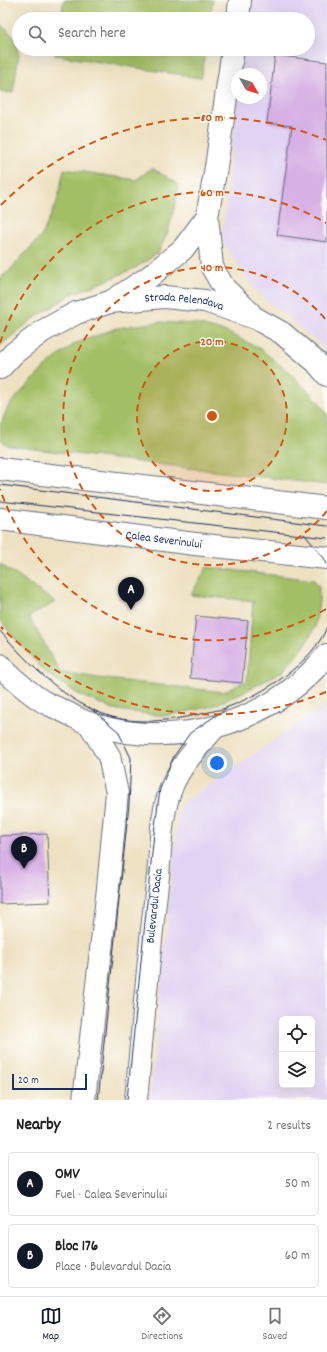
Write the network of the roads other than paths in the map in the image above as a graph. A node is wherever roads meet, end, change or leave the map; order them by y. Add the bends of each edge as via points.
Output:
1 (240, 0) edge
2 (239, 12) edge
3 (233, 56) edge
4 (207, 217) junction
5 (110, 302) junction
6 (255, 318) junction
7 (0, 368) edge
8 (327, 375) edge
9 (0, 469) edge
10 (327, 508) edge
11 (0, 519) edge
12 (327, 558) edge
13 (327, 656) edge
14 (0, 665) edge
15 (89, 723) junction
16 (214, 727) junction
17 (84, 1100) edge
18 (136, 1100) edge

1 - 2 main road
3 - 4 main road, Strada Pelendava
4 - 5 main road, Strada Pelendava via 183,249 149,278
4 - 6 main road, Strada Pelendava via 212,267 224,288
5 - 6 main road, Strada Pelendava via 164,296 205,301
5 - 7 main road, Strada Pelendava via 76,313 42,331 14,353
6 - 8 main road, Strada Pelendava via 282,333
9 - 10 main road
11 - 12 main road, Calea Severinului
13 - 16 main road via 286,694 251,714
14 - 15 main road via 44,702
15 - 16 main road via 136,734 170,734
15 - 17 main road via 109,756 116,793
16 - 18 main road, Bulevardul Dacia via 186,760 172,784 166,802

